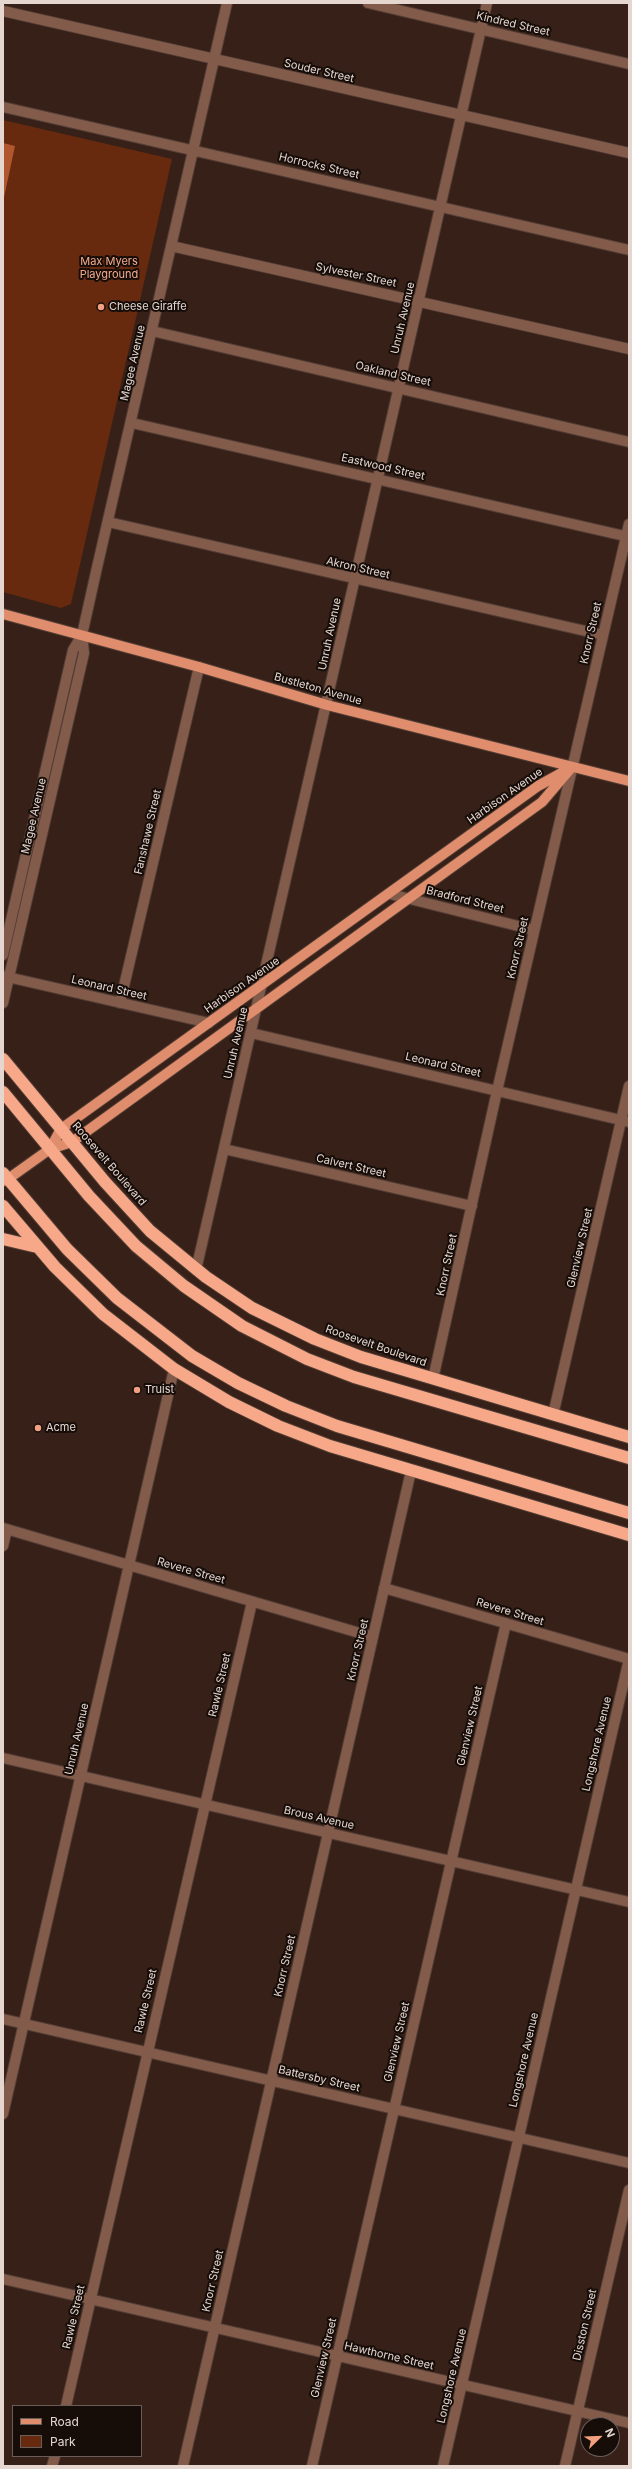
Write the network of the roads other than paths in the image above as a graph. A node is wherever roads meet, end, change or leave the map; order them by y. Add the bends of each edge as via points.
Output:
1 (227, 3) edge
2 (368, 3) edge
3 (487, 3) edge
4 (3, 11) edge
5 (482, 28) junction
6 (213, 59) junction
7 (629, 64) edge
8 (3, 106) edge
9 (462, 116) junction
10 (194, 150) junction
11 (629, 153) edge
12 (441, 206) junction
13 (171, 246) junction
14 (629, 250) edge
15 (419, 301) junction
16 (152, 331) junction
17 (629, 349) edge
18 (400, 387) junction
19 (132, 423) junction
20 (629, 442) edge
21 (378, 478) junction
22 (108, 522) junction
23 (629, 524) edge
24 (627, 537) edge
25 (354, 580) junction
26 (3, 614) edge
27 (82, 635) junction
28 (603, 635) junction
29 (199, 667) junction
30 (327, 705) junction
31 (572, 767) junction
32 (629, 781) edge
33 (35, 817) junction
34 (46, 819) junction
35 (390, 894) junction
36 (406, 898) junction
37 (534, 930) junction
38 (3, 955) edge
39 (6, 976) edge
40 (262, 986) junction
41 (3, 1003) edge
42 (120, 1003) junction
43 (257, 1008) junction
44 (209, 1024) junction
45 (251, 1033) junction
46 (3, 1059) edge
47 (629, 1086) edge
48 (497, 1091) junction
49 (3, 1092) edge
50 (625, 1121) edge
51 (61, 1129) junction
52 (72, 1142) junction
53 (50, 1149) junction
54 (224, 1149) junction
55 (4, 1180) edge
56 (3, 1206) edge
57 (472, 1206) junction
58 (3, 1239) edge
59 (37, 1247) junction
60 (196, 1270) junction
61 (174, 1369) junction
62 (434, 1379) junction
63 (553, 1414) junction
64 (629, 1437) edge
65 (629, 1458) edge
66 (411, 1471) junction
67 (629, 1513) edge
68 (5, 1529) edge
69 (629, 1535) edge
70 (3, 1546) edge
71 (129, 1565) junction
72 (384, 1588) junction
73 (252, 1602) junction
74 (506, 1623) junction
75 (373, 1637) junction
76 (629, 1659) edge
77 (3, 1758) edge
78 (81, 1776) junction
79 (205, 1805) junction
80 (328, 1833) junction
81 (451, 1861) junction
82 (576, 1890) junction
83 (629, 1902) edge
84 (3, 2019) edge
85 (24, 2024) junction
86 (146, 2052) junction
87 (271, 2081) junction
88 (394, 2109) junction
89 (3, 2114) edge
90 (519, 2138) junction
91 (629, 2163) edge
92 (629, 2190) edge
93 (3, 2279) edge
94 (91, 2300) junction
95 (214, 2328) junction
96 (337, 2356) junction
97 (462, 2385) junction
98 (66, 2405) edge
99 (578, 2411) junction
100 (629, 2423) edge
101 (182, 2466) edge
102 (312, 2466) edge
103 (443, 2466) edge
104 (565, 2466) edge

1 - 6 street, Magee Avenue
2 - 5 street, Kindred Street
3 - 5 street, Unruh Avenue
4 - 6 street, Souder Street
5 - 7 street, Kindred Street
5 - 9 street, Unruh Avenue
6 - 9 street, Souder Street
6 - 10 street, Magee Avenue
8 - 10 street, Horrocks Street
9 - 11 street, Souder Street
9 - 12 street, Unruh Avenue
10 - 12 street, Horrocks Street
10 - 13 street, Magee Avenue
12 - 14 street, Horrocks Street
12 - 15 street, Unruh Avenue
13 - 15 street, Sylvester Street
13 - 16 street, Magee Avenue
15 - 17 street, Sylvester Street
15 - 18 street, Unruh Avenue
16 - 18 street, Oakland Street
16 - 19 street, Magee Avenue
18 - 20 street, Oakland Street
18 - 21 street, Unruh Avenue
19 - 21 street, Eastwood Street
19 - 22 street, Magee Avenue
21 - 24 street, Eastwood Street
21 - 25 street, Unruh Avenue
22 - 25 street, Akron Street
22 - 27 street, Magee Avenue
23 - 24 street, Knorr Street
24 - 28 street, Knorr Street
25 - 28 street, Akron Street
25 - 30 street, Unruh Avenue
26 - 27 main road, Bustleton Avenue
27 - 29 main road, Bustleton Avenue
27 - 33 street, Magee Avenue via 73,650
27 - 34 street, Magee Avenue via 84,653
28 - 31 street, Knorr Street
29 - 30 main road, Bustleton Avenue
29 - 42 street, Fanshawe Street
30 - 31 main road, Bustleton Avenue
30 - 40 street, Unruh Avenue
31 - 32 main road, Bustleton Avenue
31 - 35 main road, Harbison Avenue via 538,786
31 - 36 main road, Harbison Avenue via 546,799
31 - 37 street, Knorr Street
33 - 34 street
33 - 38 street, Magee Avenue
34 - 39 street, Magee Avenue
35 - 36 street, Bradford Street
35 - 40 main road, Harbison Avenue
36 - 37 street, Bradford Street
36 - 43 main road, Harbison Avenue
37 - 48 street, Knorr Street
39 - 41 street, Magee Avenue
39 - 42 street, Leonard Street
40 - 43 street, Unruh Avenue
40 - 44 main road, Harbison Avenue
42 - 44 street, Leonard Street
43 - 45 street, Unruh Avenue
43 - 52 main road, Harbison Avenue
44 - 51 main road, Harbison Avenue
45 - 48 street, Leonard Street
45 - 54 street, Unruh Avenue
46 - 51 highway, Roosevelt Boulevard
47 - 50 street, Glenview Street
48 - 50 street, Leonard Street
48 - 57 street, Knorr Street
49 - 53 highway
50 - 63 street, Glenview Street
51 - 52 highway, Roosevelt Boulevard
51 - 53 main road, Harbison Avenue
52 - 53 main road, Harbison Avenue
52 - 60 highway, Roosevelt Boulevard via 146,1226
53 - 55 main road, Harbison Avenue
53 - 65 highway via 105,1214 151,1259 214,1308 262,1337 307,1359 354,1377
54 - 57 street, Calvert Street
54 - 60 street, Unruh Avenue
55 - 67 highway via 67,1249 117,1298 175,1344 227,1377 286,1406 337,1426
56 - 59 highway
57 - 62 street, Knorr Street
58 - 59 highway
59 - 61 highway via 103,1314
60 - 62 highway, Roosevelt Boulevard via 252,1308 315,1340
61 - 66 highway via 216,1395 278,1426 330,1446
61 - 71 street, Unruh Avenue
62 - 63 highway, Roosevelt Boulevard
63 - 64 highway, Roosevelt Boulevard
66 - 69 highway
66 - 72 street, Knorr Street
68 - 70 street
68 - 71 street, Revere Street
71 - 73 street, Revere Street
71 - 78 street, Unruh Avenue
72 - 74 street, Revere Street
72 - 75 street, Knorr Street
73 - 75 street, Revere Street
73 - 79 street, Rawle Street
74 - 76 street, Revere Street
74 - 81 street, Glenview Street
75 - 80 street, Knorr Street
76 - 82 street, Longshore Avenue
77 - 78 street, Brous Avenue
78 - 79 street, Brous Avenue
78 - 85 street, Unruh Avenue
79 - 80 street, Brous Avenue
79 - 86 street, Rawle Street
80 - 81 street, Brous Avenue
80 - 87 street, Knorr Street
81 - 82 street, Brous Avenue
81 - 88 street, Glenview Street
82 - 83 street, Brous Avenue
82 - 90 street, Longshore Avenue
84 - 85 street, Battersby Street
85 - 86 street, Battersby Street
85 - 89 street, Unruh Avenue
86 - 87 street, Battersby Street
86 - 94 street, Rawle Street
87 - 88 street, Battersby Street
87 - 95 street, Knorr Street
88 - 90 street, Battersby Street
88 - 96 street, Glenview Street
90 - 91 street, Battersby Street
90 - 97 street, Longshore Avenue
92 - 99 street, Disston Street
93 - 94 street, Hawthorne Street
94 - 95 street, Hawthorne Street
94 - 98 street, Rawle Street
95 - 96 street, Hawthorne Street
95 - 101 street, Knorr Street
96 - 97 street, Hawthorne Street
96 - 102 street, Glenview Street
97 - 99 street, Hawthorne Street
97 - 103 street, Longshore Avenue
99 - 100 street, Hawthorne Street
99 - 104 street, Disston Street

